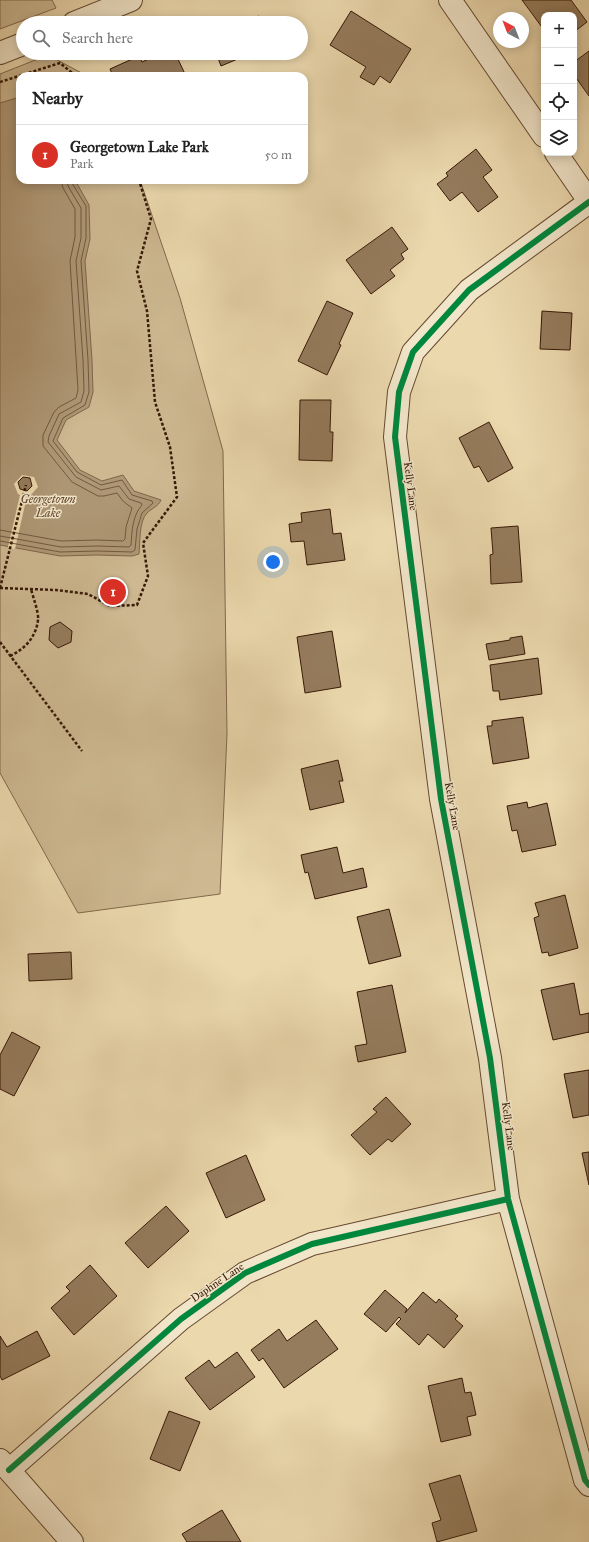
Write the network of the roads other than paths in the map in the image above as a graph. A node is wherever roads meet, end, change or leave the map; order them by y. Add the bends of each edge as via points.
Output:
1 (131, 0) edge
2 (456, 8) edge
3 (91, 16) edge
4 (16, 47) edge
5 (0, 53) edge
6 (541, 132) edge
7 (558, 156) edge
8 (589, 201) edge
9 (508, 1199) junction
10 (5, 1465) edge
11 (589, 1486) edge
12 (72, 1542) edge

1 - 3 street
2 - 6 street
4 - 5 street
7 - 8 street
8 - 9 street, Kelly Lane via 469,290 413,352 399,392 395,437 441,799 490,1058
9 - 10 street, Daphne Lane via 312,1244 245,1273 181,1319
9 - 11 street, Kelly Lane via 585,1480
10 - 12 street

